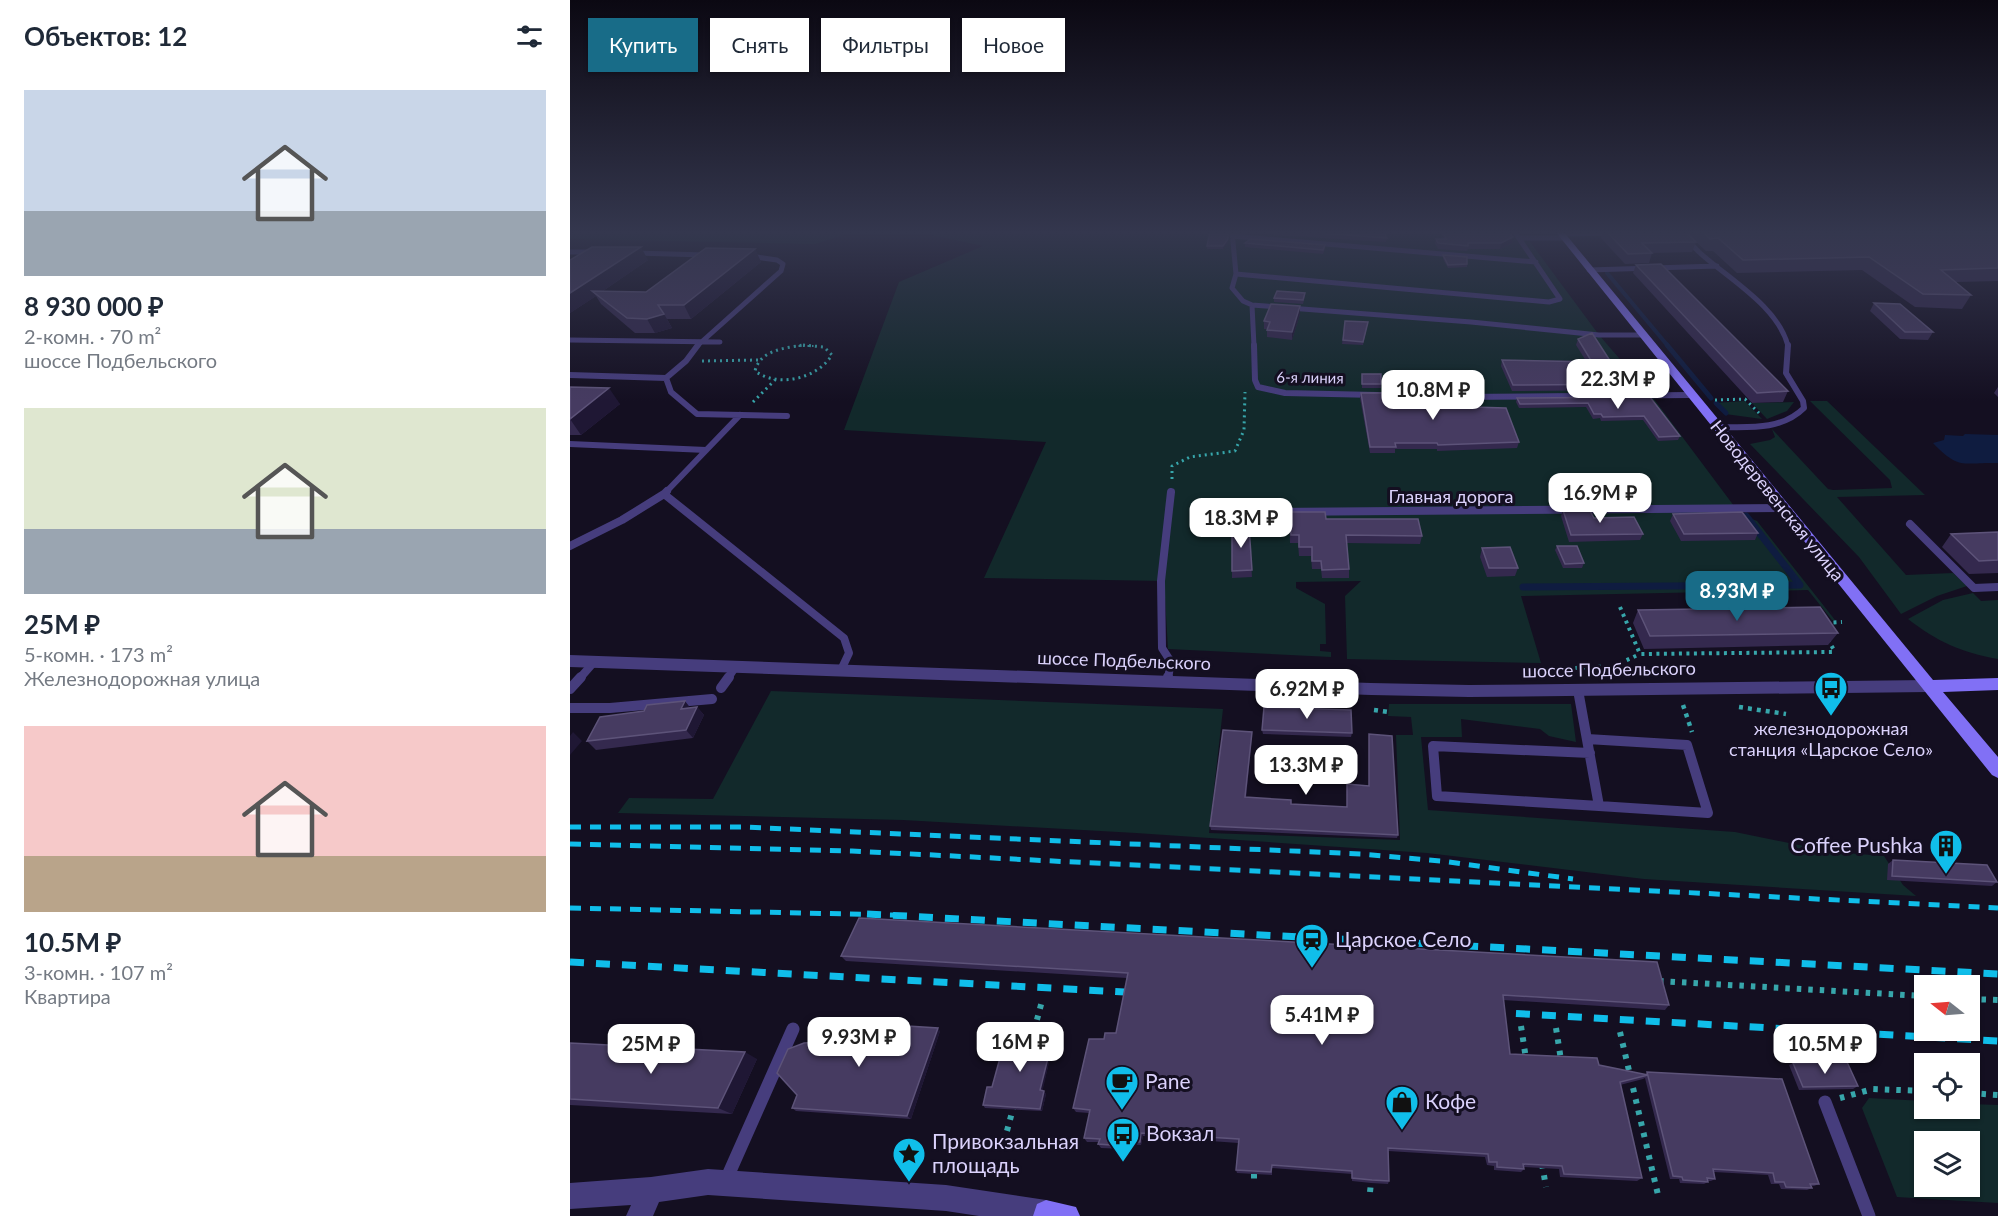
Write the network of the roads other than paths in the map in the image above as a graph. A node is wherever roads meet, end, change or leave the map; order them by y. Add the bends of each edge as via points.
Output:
1 (762, 288) edge
2 (1232, 288) edge
3 (1390, 288) edge
4 (1553, 288) edge
5 (1603, 288) edge
6 (1745, 288) edge
7 (1252, 305) junction
8 (1642, 335) junction
9 (570, 340) edge
10 (720, 342) dead end
11 (699, 343) junction
12 (570, 375) edge
13 (666, 378) junction
14 (1258, 387) joint
15 (1690, 394) junction
16 (1651, 395) joint
17 (1424, 396) edge
18 (1447, 397) edge
19 (740, 415) junction
20 (787, 416) dead end
21 (1717, 427) junction
22 (570, 444) edge
23 (706, 450) junction
24 (1171, 492) road end
25 (664, 494) junction
26 (1782, 508) junction
27 (1265, 512) dead end
28 (1910, 524) dead end
29 (570, 546) edge
30 (1998, 587) edge
31 (570, 661) edge
32 (594, 662) junction
33 (736, 666) junction
34 (841, 670) junction
35 (1167, 682) junction
36 (1998, 684) edge
37 (1929, 686) junction
38 (721, 688) dead end
39 (570, 689) edge
40 (1578, 690) junction
41 (712, 699) dead end
42 (570, 708) edge
43 (1587, 739) junction
44 (1590, 753) junction
45 (1998, 770) edge
46 (1599, 806) junction
47 (793, 1029) dead end
48 (1825, 1102) road end
49 (724, 1183) junction
50 (651, 1190) junction
51 (570, 1196) edge
52 (1053, 1215) edge
53 (639, 1216) edge
54 (1869, 1216) edge

1 - 11 lane
2 - 7 lane via 1243,302
3 - 4 lane via 1549,302 1560,299
5 - 8 main road, Новодеревенская улица
6 - 21 lane via 1773,319 1788,344 1786,373 1804,408 1788,421
7 - 8 lane via 1599,335
7 - 14 lane
8 - 15 main road, Новодеревенская улица
9 - 11 lane
10 - 11 lane
11 - 13 lane
12 - 13 lane
13 - 19 lane via 671,392 697,414
14 - 17 lane, 6-я линия via 1285,393
15 - 16 lane
15 - 21 main road, Новодеревенская улица
16 - 18 lane
19 - 20 lane
19 - 23 lane
21 - 26 main road, Новодеревенская улица
22 - 23 lane
23 - 25 lane
24 - 35 lane via 1161,580 1162,648 1171,662
25 - 29 lane
25 - 34 lane via 844,638 849,653
26 - 27 lane, Главная дорога
26 - 37 main road, Новодеревенская улица
28 - 30 lane via 1974,588
31 - 32 street, шоссе Подбельского
32 - 33 street, шоссе Подбельского
32 - 39 lane
33 - 34 street, шоссе Подбельского
33 - 38 lane
34 - 35 street, шоссе Подбельского
35 - 40 street, шоссе Подбельского via 1371,689
36 - 37 main road
37 - 40 street, шоссе Подбельского
37 - 45 main road, Новодеревенская улица
40 - 43 lane
41 - 42 lane
43 - 44 lane
43 - 46 lane via 1688,745 1708,813
44 - 46 lane
44 - 46 lane via 1433,746 1437,796
47 - 49 lane
48 - 54 lane
49 - 50 street
49 - 52 street via 946,1198
50 - 51 street
50 - 53 street

